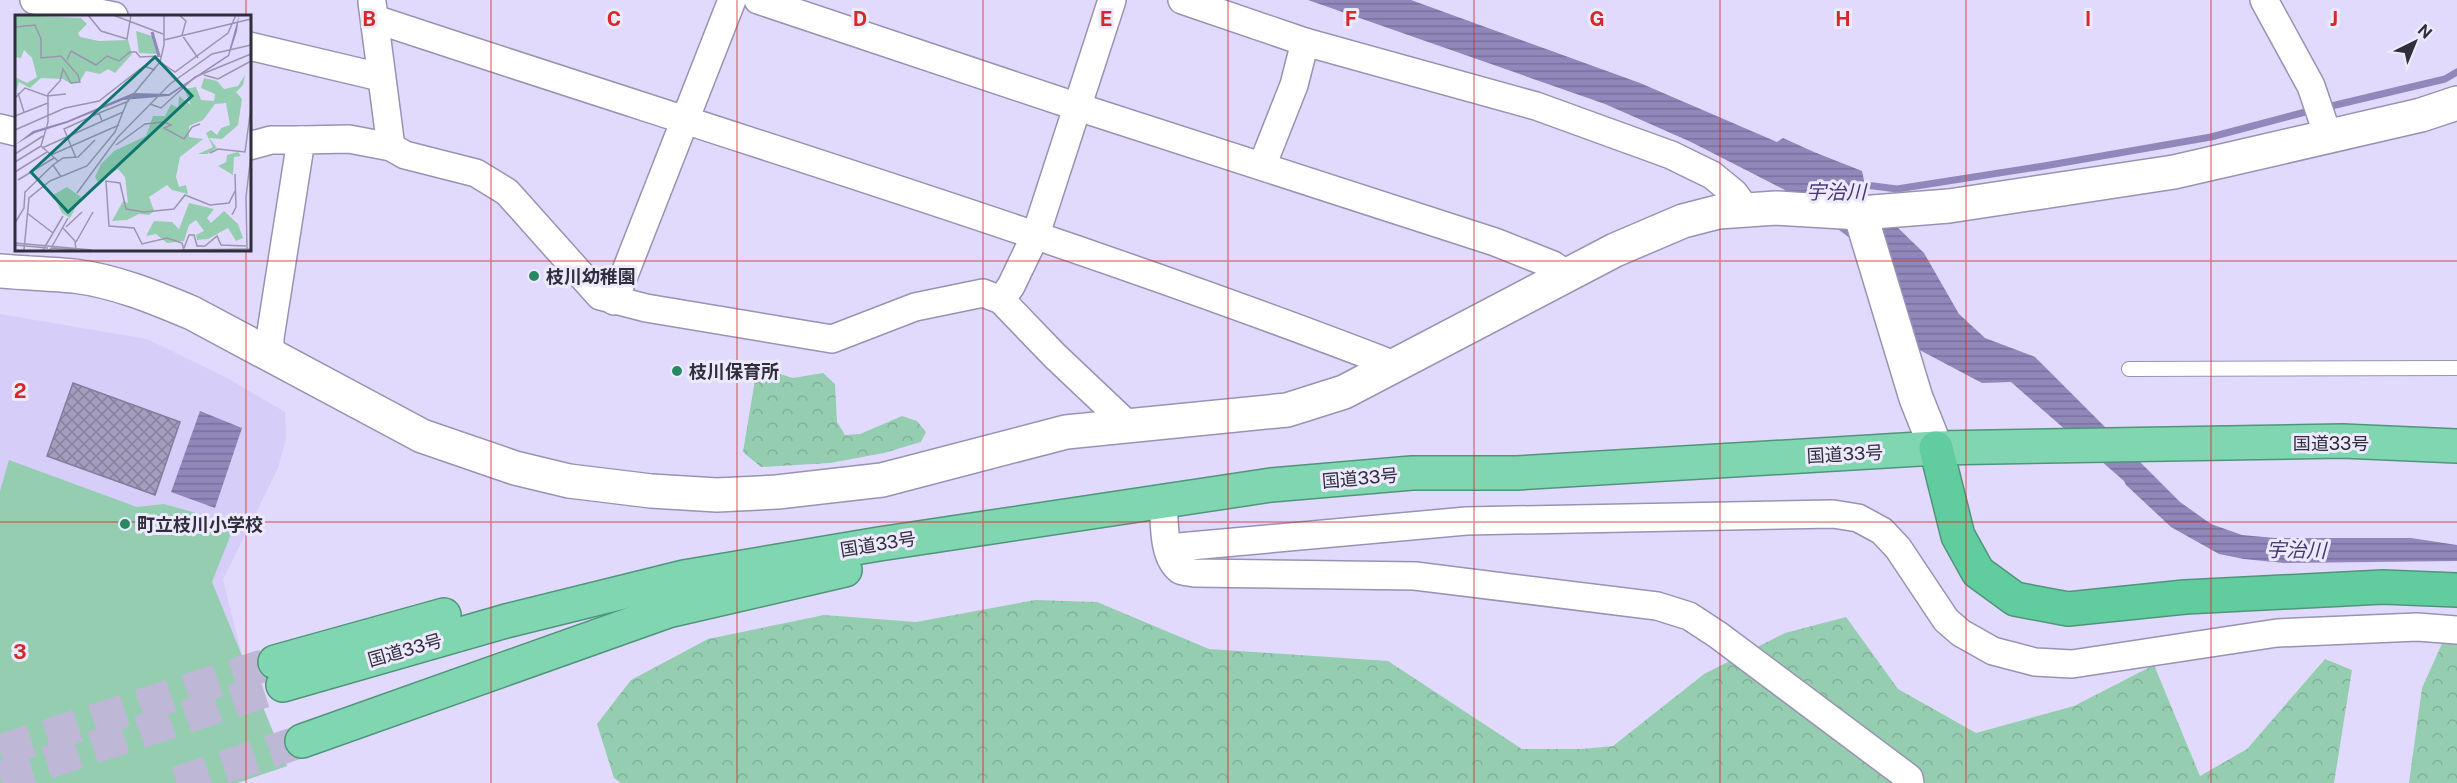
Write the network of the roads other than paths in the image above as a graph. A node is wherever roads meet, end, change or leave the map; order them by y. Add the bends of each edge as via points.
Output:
1 (34, 0) edge
2 (732, 0) edge
3 (758, 0) edge
4 (1112, 0) edge
5 (1182, 0) edge
6 (2264, 0) edge
7 (373, 9) edge
8 (109, 15) edge
9 (1305, 42) junction
10 (250, 46) edge
11 (380, 77) junction
12 (2457, 104) edge
13 (1078, 107) junction
14 (2320, 110) junction
15 (684, 121) junction
16 (0, 128) edge
17 (15, 132) edge
18 (301, 140) junction
19 (250, 146) edge
20 (391, 147) junction
21 (1262, 166) junction
22 (1746, 208) junction
23 (1860, 213) junction
24 (1036, 234) junction
25 (0, 271) edge
26 (1568, 276) junction
27 (1001, 300) junction
28 (614, 301) junction
29 (270, 355) junction
30 (1396, 366) junction
31 (2457, 368) edge
32 (2129, 369) dead end
33 (1129, 426) junction
34 (2457, 446) edge
35 (1936, 448) junction
36 (1163, 502) junction
37 (1168, 548) junction
38 (2457, 590) edge
39 (2457, 630) edge
40 (279, 673) tunnel mouth
41 (302, 741) tunnel mouth
42 (1910, 783) edge

1 - 8 street
2 - 15 street
3 - 13 street
4 - 13 street
5 - 9 street
6 - 14 street
7 - 11 street
7 - 15 street
9 - 21 street via 1294,85
9 - 22 street via 1536,106 1671,154 1712,175
10 - 11 street
11 - 20 street
12 - 14 street via 2421,115
13 - 21 street
13 - 24 street
14 - 23 street via 2163,174 1949,206
15 - 24 street
15 - 28 street
16 - 17 street
18 - 19 street via 271,140
18 - 20 street via 349,139
18 - 29 street
20 - 28 street via 405,155 476,173 507,192 600,296
21 - 26 street via 1495,242 1552,265
22 - 23 street
22 - 26 street via 1718,212 1656,231
23 - 35 street via 1916,398
24 - 27 street
24 - 30 street
25 - 29 street via 75,277 120,286 192,313
26 - 30 street
27 - 28 street via 983,293 956,297 915,307 832,339
27 - 33 street
29 - 33 street via 422,436 470,454 569,482 651,491 717,495 882,480 1066,432
30 - 33 street via 1344,392 1287,410
31 - 32 lane
34 - 35 highway, 国道33号 via 2342,441
35 - 36 highway, 国道33号 via 1517,473 1412,473 1271,485
35 - 38 highway via 1958,536 1978,573 2015,599 2067,609 2185,597 2383,587
36 - 37 street
36 - 40 highway, 国道33号 via 684,577 512,596
36 - 41 highway via 668,611
37 - 39 street via 1466,521 1833,514 1858,518 1882,531 1898,548 1946,620 1961,633 1993,651 2035,662 2072,664 2277,633 2417,627
37 - 42 street via 1171,559 1181,570 1194,573 1415,576 1657,606 1689,616 1909,778

